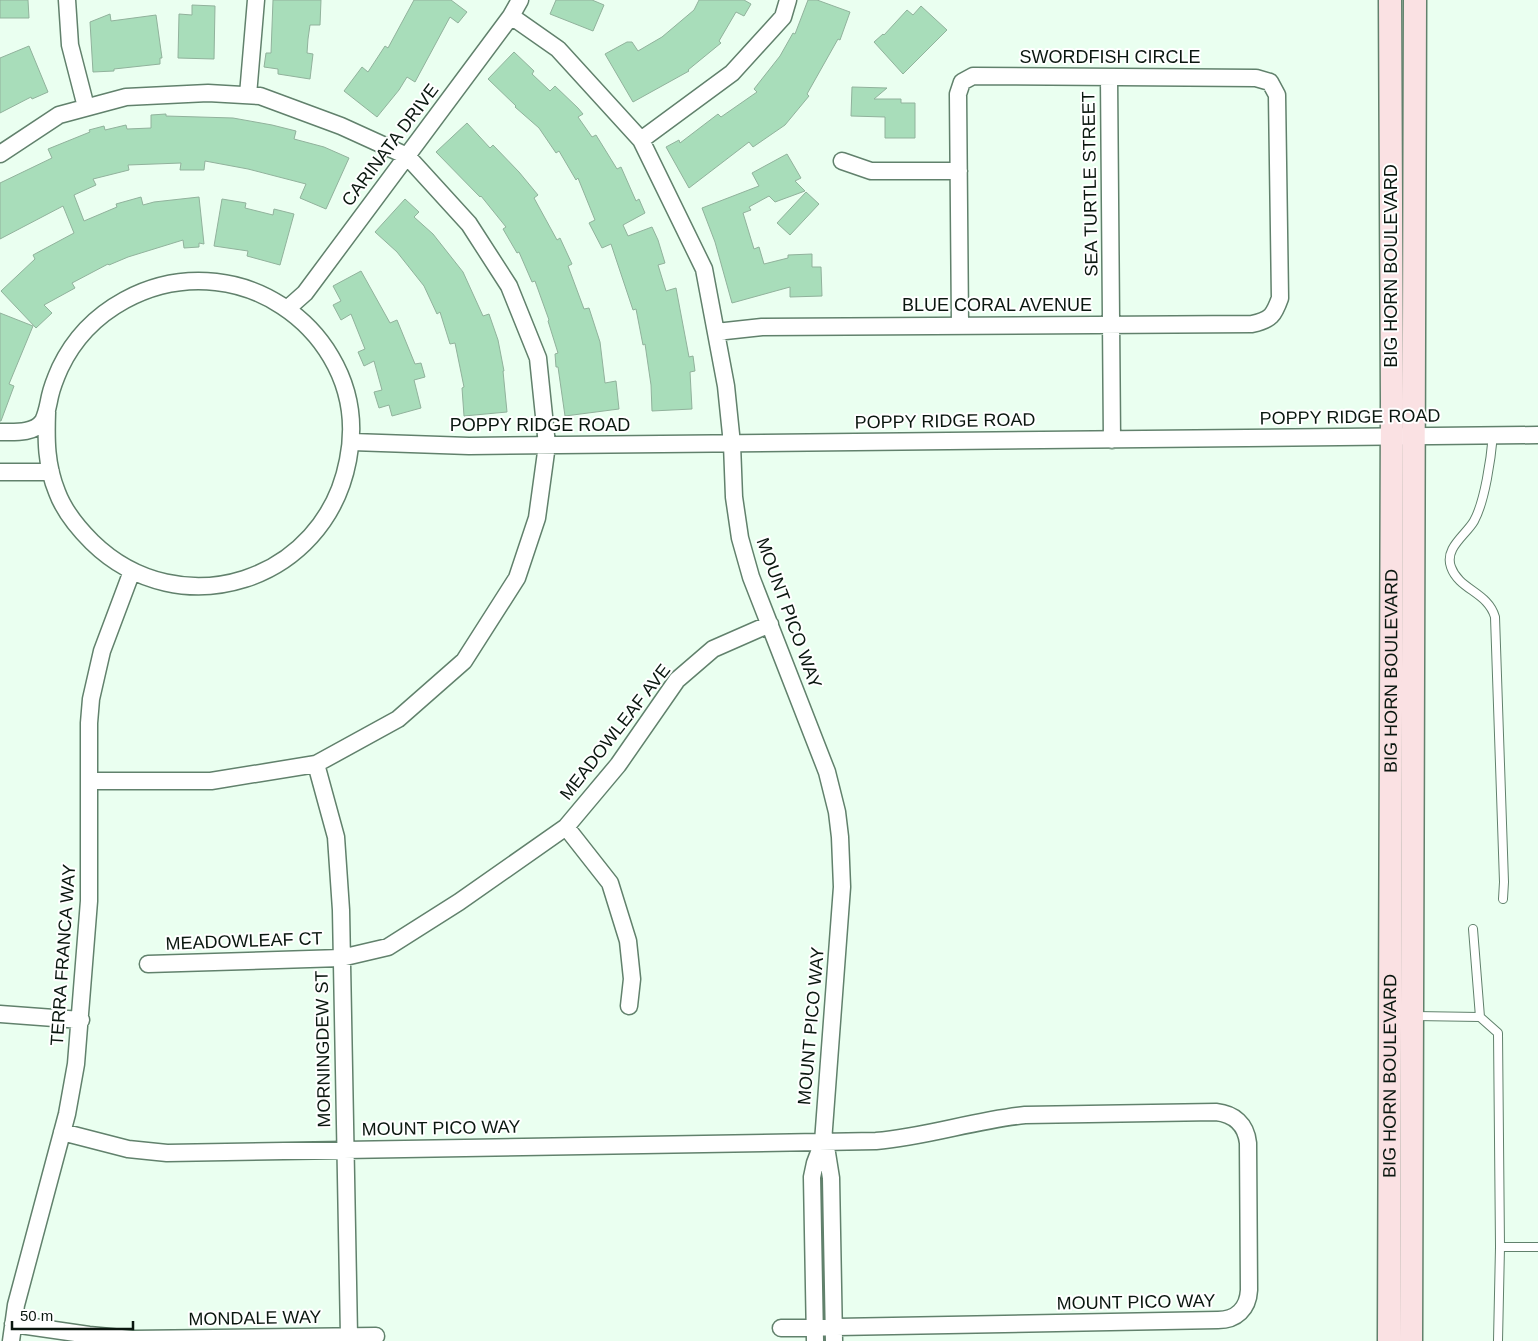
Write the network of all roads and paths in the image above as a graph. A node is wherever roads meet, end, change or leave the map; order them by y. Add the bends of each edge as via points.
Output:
1 (67, 0) edge
2 (256, 0) edge
3 (520, 0) edge
4 (788, 0) edge
5 (1390, 0) edge
6 (1415, 0) edge
7 (511, 16) junction
8 (1109, 77) junction
9 (248, 95) junction
10 (86, 107) junction
11 (641, 140) junction
12 (0, 154) edge
13 (407, 156) junction
14 (842, 161) dead end
15 (958, 171) junction
16 (287, 309) junction
17 (1275, 312) joint
18 (960, 325) junction
19 (1112, 325) junction
20 (716, 332) junction
21 (47, 412) junction
22 (0, 432) edge
23 (1538, 435) edge
24 (1392, 436) junction
25 (1415, 436) junction
26 (1493, 436) junction
27 (1112, 440) junction
28 (352, 442) junction
29 (732, 444) junction
30 (547, 445) junction
31 (0, 472) edge
32 (51, 472) junction
33 (132, 571) junction
34 (770, 624) junction
35 (316, 764) junction
36 (90, 781) junction
37 (566, 827) junction
38 (1502, 899) dead end
39 (1473, 929) dead end
40 (341, 958) junction
41 (148, 964) dead end
42 (629, 1006) dead end
43 (0, 1014) edge
44 (1412, 1016) junction
45 (1480, 1017) junction
46 (81, 1020) junction
47 (62, 1132) junction
48 (823, 1142) junction
49 (345, 1149) junction
50 (1500, 1247) junction
51 (1538, 1247) edge
52 (13, 1324) junction
53 (781, 1328) dead end
54 (815, 1334) edge
55 (834, 1334) edge
56 (349, 1336) junction
57 (376, 1336) dead end
58 (11, 1341) edge
59 (1389, 1341) edge
60 (1411, 1341) edge
61 (1498, 1341) edge

1 - 10 street via 70,45
2 - 9 street
3 - 7 street, CARINATA DRIVE
4 - 11 street via 783,17 732,73
5 - 24 main road, BIG HORN BOULEVARD
6 - 25 main road, BIG HORN BOULEVARD
7 - 11 street, MOUNT PICO WAY via 558,49
7 - 13 street, CARINATA DRIVE
8 - 15 street, SWORDFISH CIRCLE via 973,76 962,82 958,94
8 - 17 street, SWORDFISH CIRCLE via 1256,78 1270,82 1277,95 1280,298
8 - 19 street, SEA TURTLE STREET
9 - 10 street via 208,92 126,97
9 - 13 street via 260,96 341,126
10 - 12 street via 59,115
11 - 20 street, MOUNT PICO WAY via 704,269
13 - 16 street, CARINATA DRIVE via 305,293
13 - 30 street via 469,224 509,286 538,358
14 - 15 street via 871,171
15 - 18 street, SWORDFISH CIRCLE
16 - 21 street via 252,291 230,284 199,281 168,284 124,300 98,318 77,341 60,367
16 - 28 street via 318,338 336,367 351,414
17 - 19 street, BLUE CORAL AVENUE via 1265,321 1252,324
18 - 19 street, BLUE CORAL AVENUE
18 - 20 street, BLUE CORAL AVENUE via 762,327
19 - 27 street, SEA TURTLE STREET
20 - 29 street, MOUNT PICO WAY
21 - 22 street via 35,427 19,432
21 - 32 street via 46,453
23 - 26 street, POPPY RIDGE ROAD
24 - 25 street, POPPY RIDGE ROAD
24 - 27 street, POPPY RIDGE ROAD
24 - 59 main road, BIG HORN BOULEVARD
25 - 26 street, POPPY RIDGE ROAD
25 - 44 main road, BIG HORN BOULEVARD
26 - 38 lane via 1491,461 1481,500 1473,522 1454,545 1450,564 1455,576 1492,607 1495,617 1504,872
27 - 29 street, POPPY RIDGE ROAD
28 - 30 street, POPPY RIDGE ROAD
28 - 33 street via 344,482 326,519 299,550 264,572 225,584 183,586 143,577
29 - 30 street, POPPY RIDGE ROAD
29 - 34 street, MOUNT PICO WAY via 734,497 740,538
30 - 35 street via 537,518 517,578 464,661 398,719
31 - 32 street
32 - 33 street via 57,492 78,528 107,557
33 - 36 street, TERRA FRANCA WAY via 95,676 90,723
34 - 37 street, MEADOWLEAF AVE via 713,649 677,680 618,765
34 - 48 street, MOUNT PICO WAY via 827,772 840,837 842,886
35 - 36 street via 211,781
35 - 40 street, MORNINGDEW ST via 336,836
36 - 46 street, TERRA FRANCA WAY via 89,901
37 - 40 street, MEADOWLEAF AVE via 388,947
37 - 42 street via 610,883 628,941 632,978
39 - 45 lane
40 - 41 street, MEADOWLEAF CT
40 - 49 street, MORNINGDEW ST
43 - 46 street
44 - 45 lane
44 - 60 main road, BIG HORN BOULEVARD
45 - 50 lane via 1498,1033
46 - 47 street, TERRA FRANCA WAY via 74,1078
47 - 49 street, MOUNT PICO WAY via 128,1149 154,1152
47 - 52 street, TERRA FRANCA WAY
48 - 49 street, MOUNT PICO WAY
48 - 54 street, MOUNT PICO WAY via 812,1177
48 - 55 street, MOUNT PICO WAY via 831,1178
48 - 55 street, MOUNT PICO WAY via 910,1137 1025,1115 1216,1112 1229,1114 1240,1122 1248,1143 1249,1297 1242,1311 1231,1318
49 - 56 street, MORNINGDEW ST
50 - 51 lane
50 - 61 lane
52 - 56 street, MONDALE WAY via 132,1339
52 - 58 street, TERRA FRANCA WAY
53 - 54 street, MOUNT PICO WAY
54 - 55 street, MOUNT PICO WAY
56 - 57 street, MONDALE WAY

